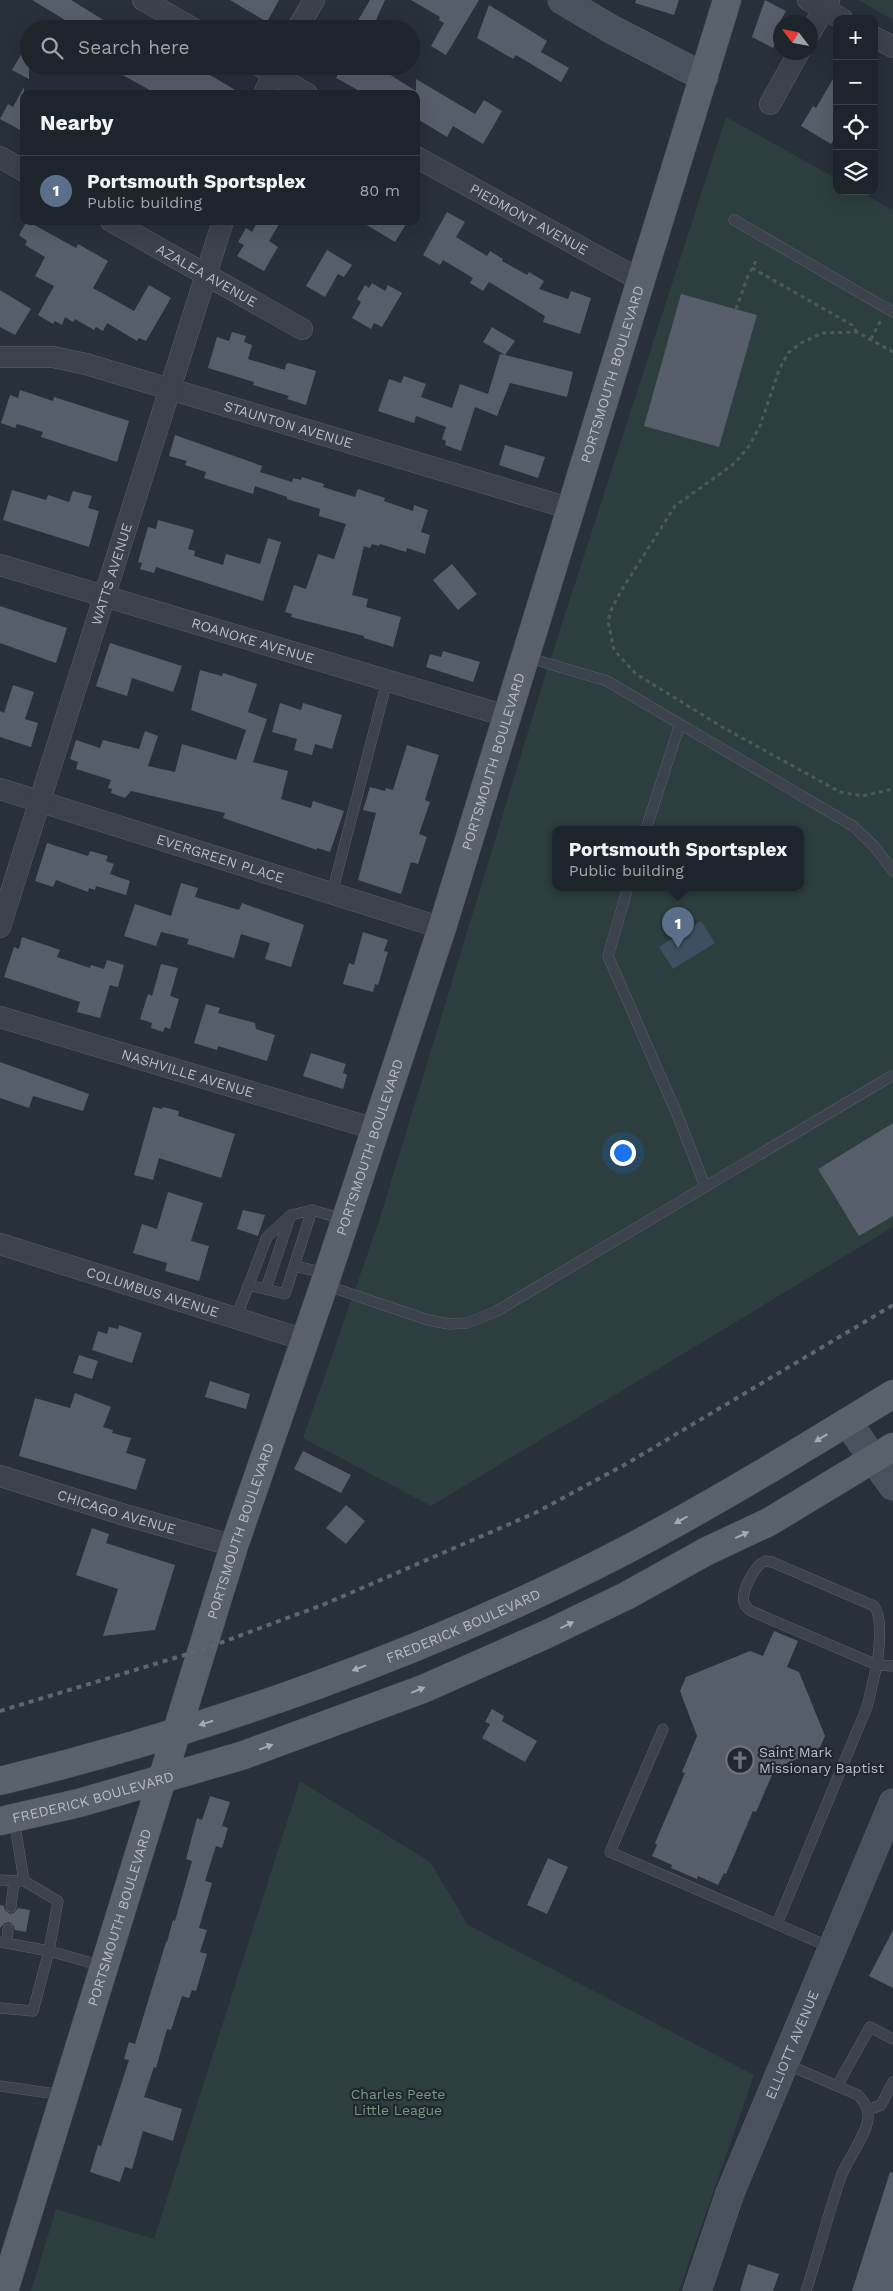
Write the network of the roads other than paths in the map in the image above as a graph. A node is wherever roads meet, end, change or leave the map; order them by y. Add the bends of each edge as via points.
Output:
1 (143, 0) edge
2 (314, 0) edge
3 (562, 0) edge
4 (727, 0) edge
5 (826, 7) edge
6 (178, 20) edge
7 (302, 20) edge
8 (818, 20) edge
9 (878, 39) edge
10 (893, 47) edge
11 (795, 60) edge
12 (269, 75) edge
13 (279, 75) edge
14 (704, 78) junction
15 (265, 90) edge
16 (302, 90) edge
17 (770, 104) dead end
18 (0, 158) edge
19 (420, 159) edge
20 (20, 169) edge
21 (734, 220) dead end
22 (118, 225) edge
23 (222, 225) edge
24 (206, 276) junction
25 (642, 281) junction
26 (893, 312) edge
27 (302, 329) dead end
28 (0, 357) edge
29 (170, 389) junction
30 (572, 509) junction
31 (0, 564) edge
32 (104, 596) junction
33 (525, 657) junction
34 (387, 681) junction
35 (506, 716) junction
36 (680, 724) junction
37 (0, 789) edge
38 (39, 800) junction
39 (647, 826) edge
40 (893, 871) edge
41 (627, 891) edge
42 (332, 893) junction
43 (0, 927) edge
44 (442, 928) junction
45 (0, 1017) edge
46 (893, 1075) edge
47 (376, 1129) junction
48 (705, 1186) junction
49 (312, 1210) junction
50 (291, 1215) junction
51 (346, 1220) junction
52 (0, 1244) edge
53 (294, 1266) junction
54 (326, 1279) junction
55 (248, 1285) junction
56 (266, 1289) junction
57 (236, 1318) junction
58 (305, 1340) junction
59 (893, 1394) edge
60 (847, 1422) junction
61 (883, 1452) edge
62 (0, 1476) edge
63 (893, 1486) edge
64 (234, 1546) junction
65 (877, 1665) junction
66 (893, 1666) edge
67 (663, 1729) dead end
68 (176, 1732) junction
69 (161, 1780) junction
70 (0, 1782) edge
71 (893, 1803) edge
72 (7, 1820) edge
73 (0, 1880) edge
74 (19, 1881) junction
75 (11, 1907) dead end
76 (777, 1924) junction
77 (8, 1929) dead end
78 (3, 1943) edge
79 (833, 1948) junction
80 (49, 1951) junction
81 (104, 1966) junction
82 (0, 2008) edge
83 (893, 2039) edge
84 (785, 2063) junction
85 (893, 2082) edge
86 (0, 2086) edge
87 (837, 2086) junction
88 (64, 2095) junction
89 (868, 2110) junction
90 (4, 2291) edge
91 (697, 2291) edge
92 (806, 2291) edge

1 - 6 street
2 - 7 street
3 - 14 street
4 - 14 main road, PORTSMOUTH BOULEVARD
5 - 8 street
9 - 10 street
11 - 17 street
12 - 15 street
13 - 16 street
14 - 25 main road, PORTSMOUTH BOULEVARD
18 - 20 street
19 - 25 street, PIEDMONT AVENUE
21 - 26 lane
22 - 24 street, AZALEA AVENUE
23 - 24 street, WATTS AVENUE
24 - 27 street, AZALEA AVENUE
24 - 29 street, WATTS AVENUE
25 - 30 main road, PORTSMOUTH BOULEVARD
28 - 29 street, STAUNTON AVENUE via 53,357
29 - 30 street, STAUNTON AVENUE
29 - 32 street, WATTS AVENUE
30 - 33 main road, PORTSMOUTH BOULEVARD
31 - 32 street, ROANOKE AVENUE
32 - 34 street, ROANOKE AVENUE
32 - 38 street, WATTS AVENUE
33 - 35 main road, PORTSMOUTH BOULEVARD
33 - 36 lane via 607,681
34 - 35 street, ROANOKE AVENUE
34 - 42 lane
35 - 44 main road, PORTSMOUTH BOULEVARD
36 - 39 lane
36 - 40 lane via 854,826
37 - 38 street, EVERGREEN PLACE
38 - 42 street, EVERGREEN PLACE
38 - 43 street, WATTS AVENUE
41 - 48 lane via 608,956
42 - 44 street, EVERGREEN PLACE
44 - 47 main road, PORTSMOUTH BOULEVARD
45 - 47 street, NASHVILLE AVENUE
46 - 48 lane
47 - 51 main road, PORTSMOUTH BOULEVARD
48 - 54 lane via 495,1312 467,1323 428,1320
49 - 50 lane
49 - 51 lane
49 - 53 lane
50 - 55 lane via 267,1236
50 - 56 lane
51 - 54 main road, PORTSMOUTH BOULEVARD
52 - 57 street, COLUMBUS AVENUE
53 - 54 lane
53 - 56 lane via 284,1294
54 - 58 main road, PORTSMOUTH BOULEVARD
55 - 56 lane
55 - 57 lane
57 - 58 street, COLUMBUS AVENUE
58 - 64 main road, PORTSMOUTH BOULEVARD
59 - 60 main road, FREDERICK BOULEVARD
60 - 61 street
60 -> 68 main road, FREDERICK BOULEVARD via 730,1493 624,1551 516,1602 316,1685
61 - 63 street
69 -> 61 main road, FREDERICK BOULEVARD via 241,1756 355,1715 545,1635 769,1522
62 - 64 street, CHICAGO AVENUE
64 - 68 main road, PORTSMOUTH BOULEVARD
65 - 65 lane via 878,1615 874,1606 772,1562 759,1564 744,1594 746,1607
65 - 66 lane
65 - 76 lane via 867,1707
67 - 76 lane via 610,1852
68 - 69 main road, PORTSMOUTH BOULEVARD
68 - 70 main road, FREDERICK BOULEVARD
69 - 72 main road, FREDERICK BOULEVARD
69 - 81 main road, PORTSMOUTH BOULEVARD
71 - 79 street, ELLIOTT AVENUE
72 - 74 lane
73 - 74 lane
74 - 75 lane
74 - 80 lane via 58,1901
76 - 79 lane
77 - 78 lane
78 - 80 lane
79 - 84 street, ELLIOTT AVENUE
80 - 81 lane
80 - 82 lane via 33,2011
81 - 88 main road, PORTSMOUTH BOULEVARD
83 - 87 lane via 870,2027
84 - 87 lane
84 - 91 street, ELLIOTT AVENUE via 730,2193
85 - 89 lane via 881,2105
86 - 88 lane
87 - 89 lane via 858,2095
88 - 90 main road, PORTSMOUTH BOULEVARD
89 - 92 lane via 866,2126 844,2169 828,2212

